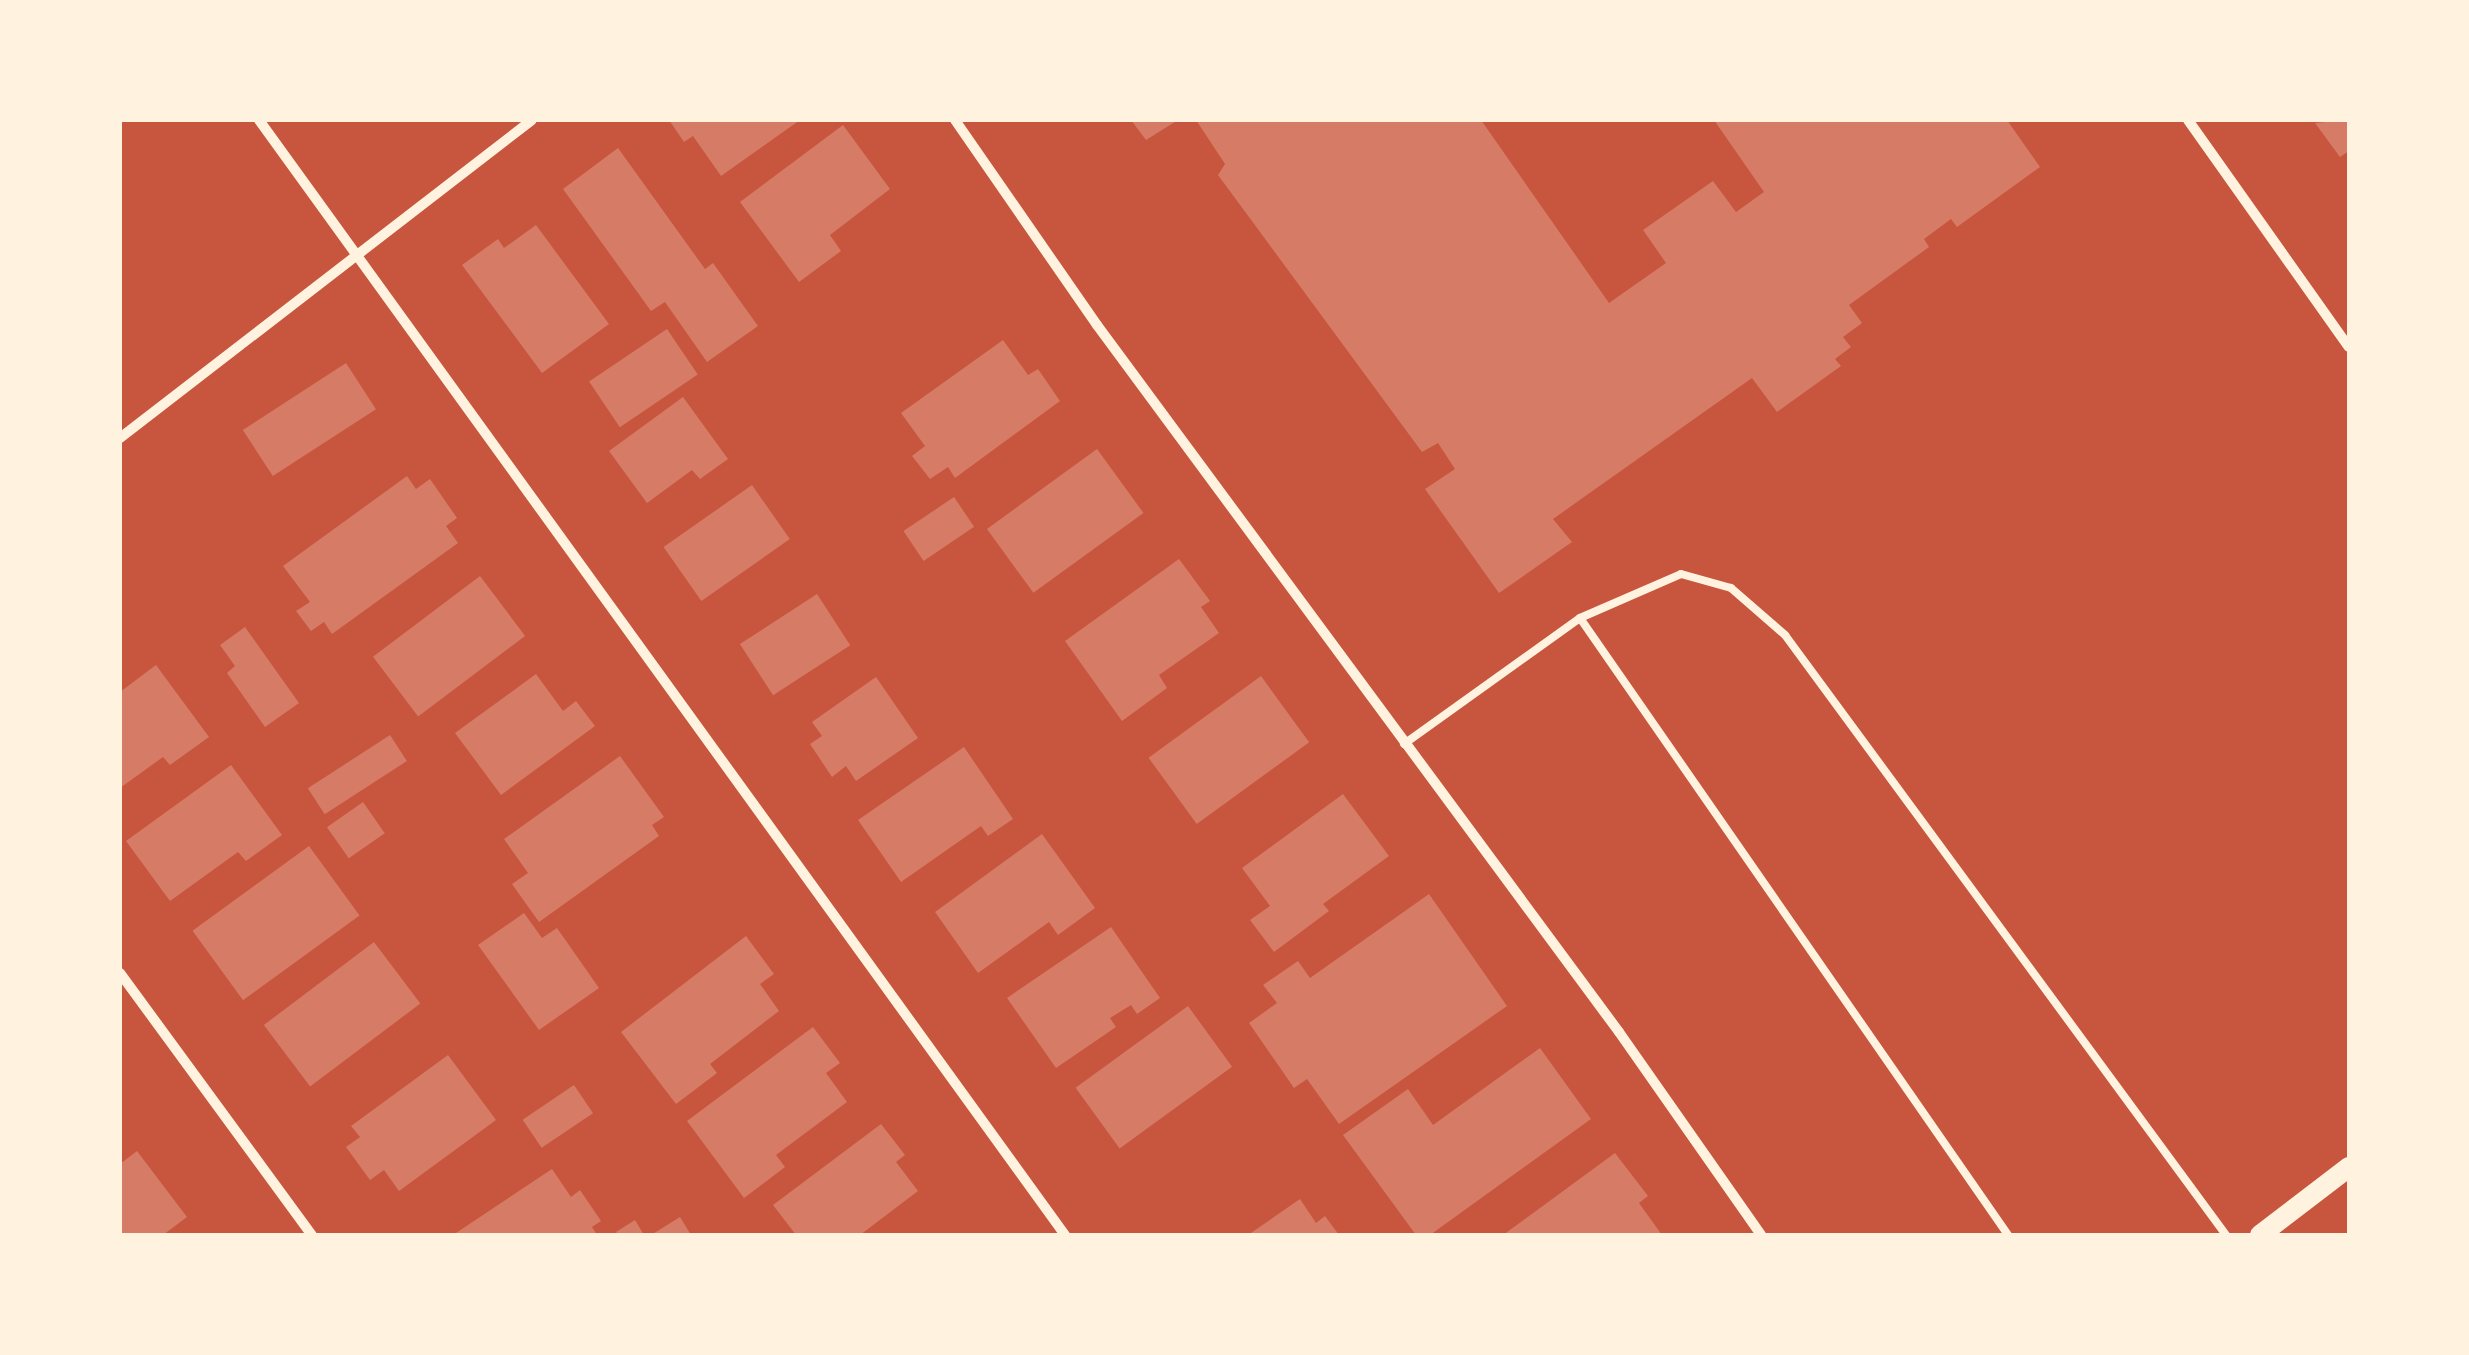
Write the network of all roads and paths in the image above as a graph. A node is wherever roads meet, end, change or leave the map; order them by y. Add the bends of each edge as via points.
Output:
1 (259, 120) edge
2 (532, 120) edge
3 (955, 120) edge
4 (2188, 120) edge
5 (361, 253) junction
6 (2349, 347) edge
7 (120, 438) edge
8 (1580, 618) junction
9 (1402, 745) junction
10 (120, 973) edge
11 (2346, 1176) edge
12 (312, 1235) edge
13 (1065, 1235) edge
14 (1761, 1235) edge
15 (2008, 1235) edge
16 (2226, 1235) edge
17 (2260, 1235) edge

1 - 5 street
2 - 5 street
3 - 9 street
4 - 6 street
5 - 7 street
5 - 13 street
8 - 9 lane
8 - 15 lane
8 - 16 lane via 1681,574 1731,588 1785,635
9 - 14 street via 1619,1032
10 - 12 street
11 - 17 main road

